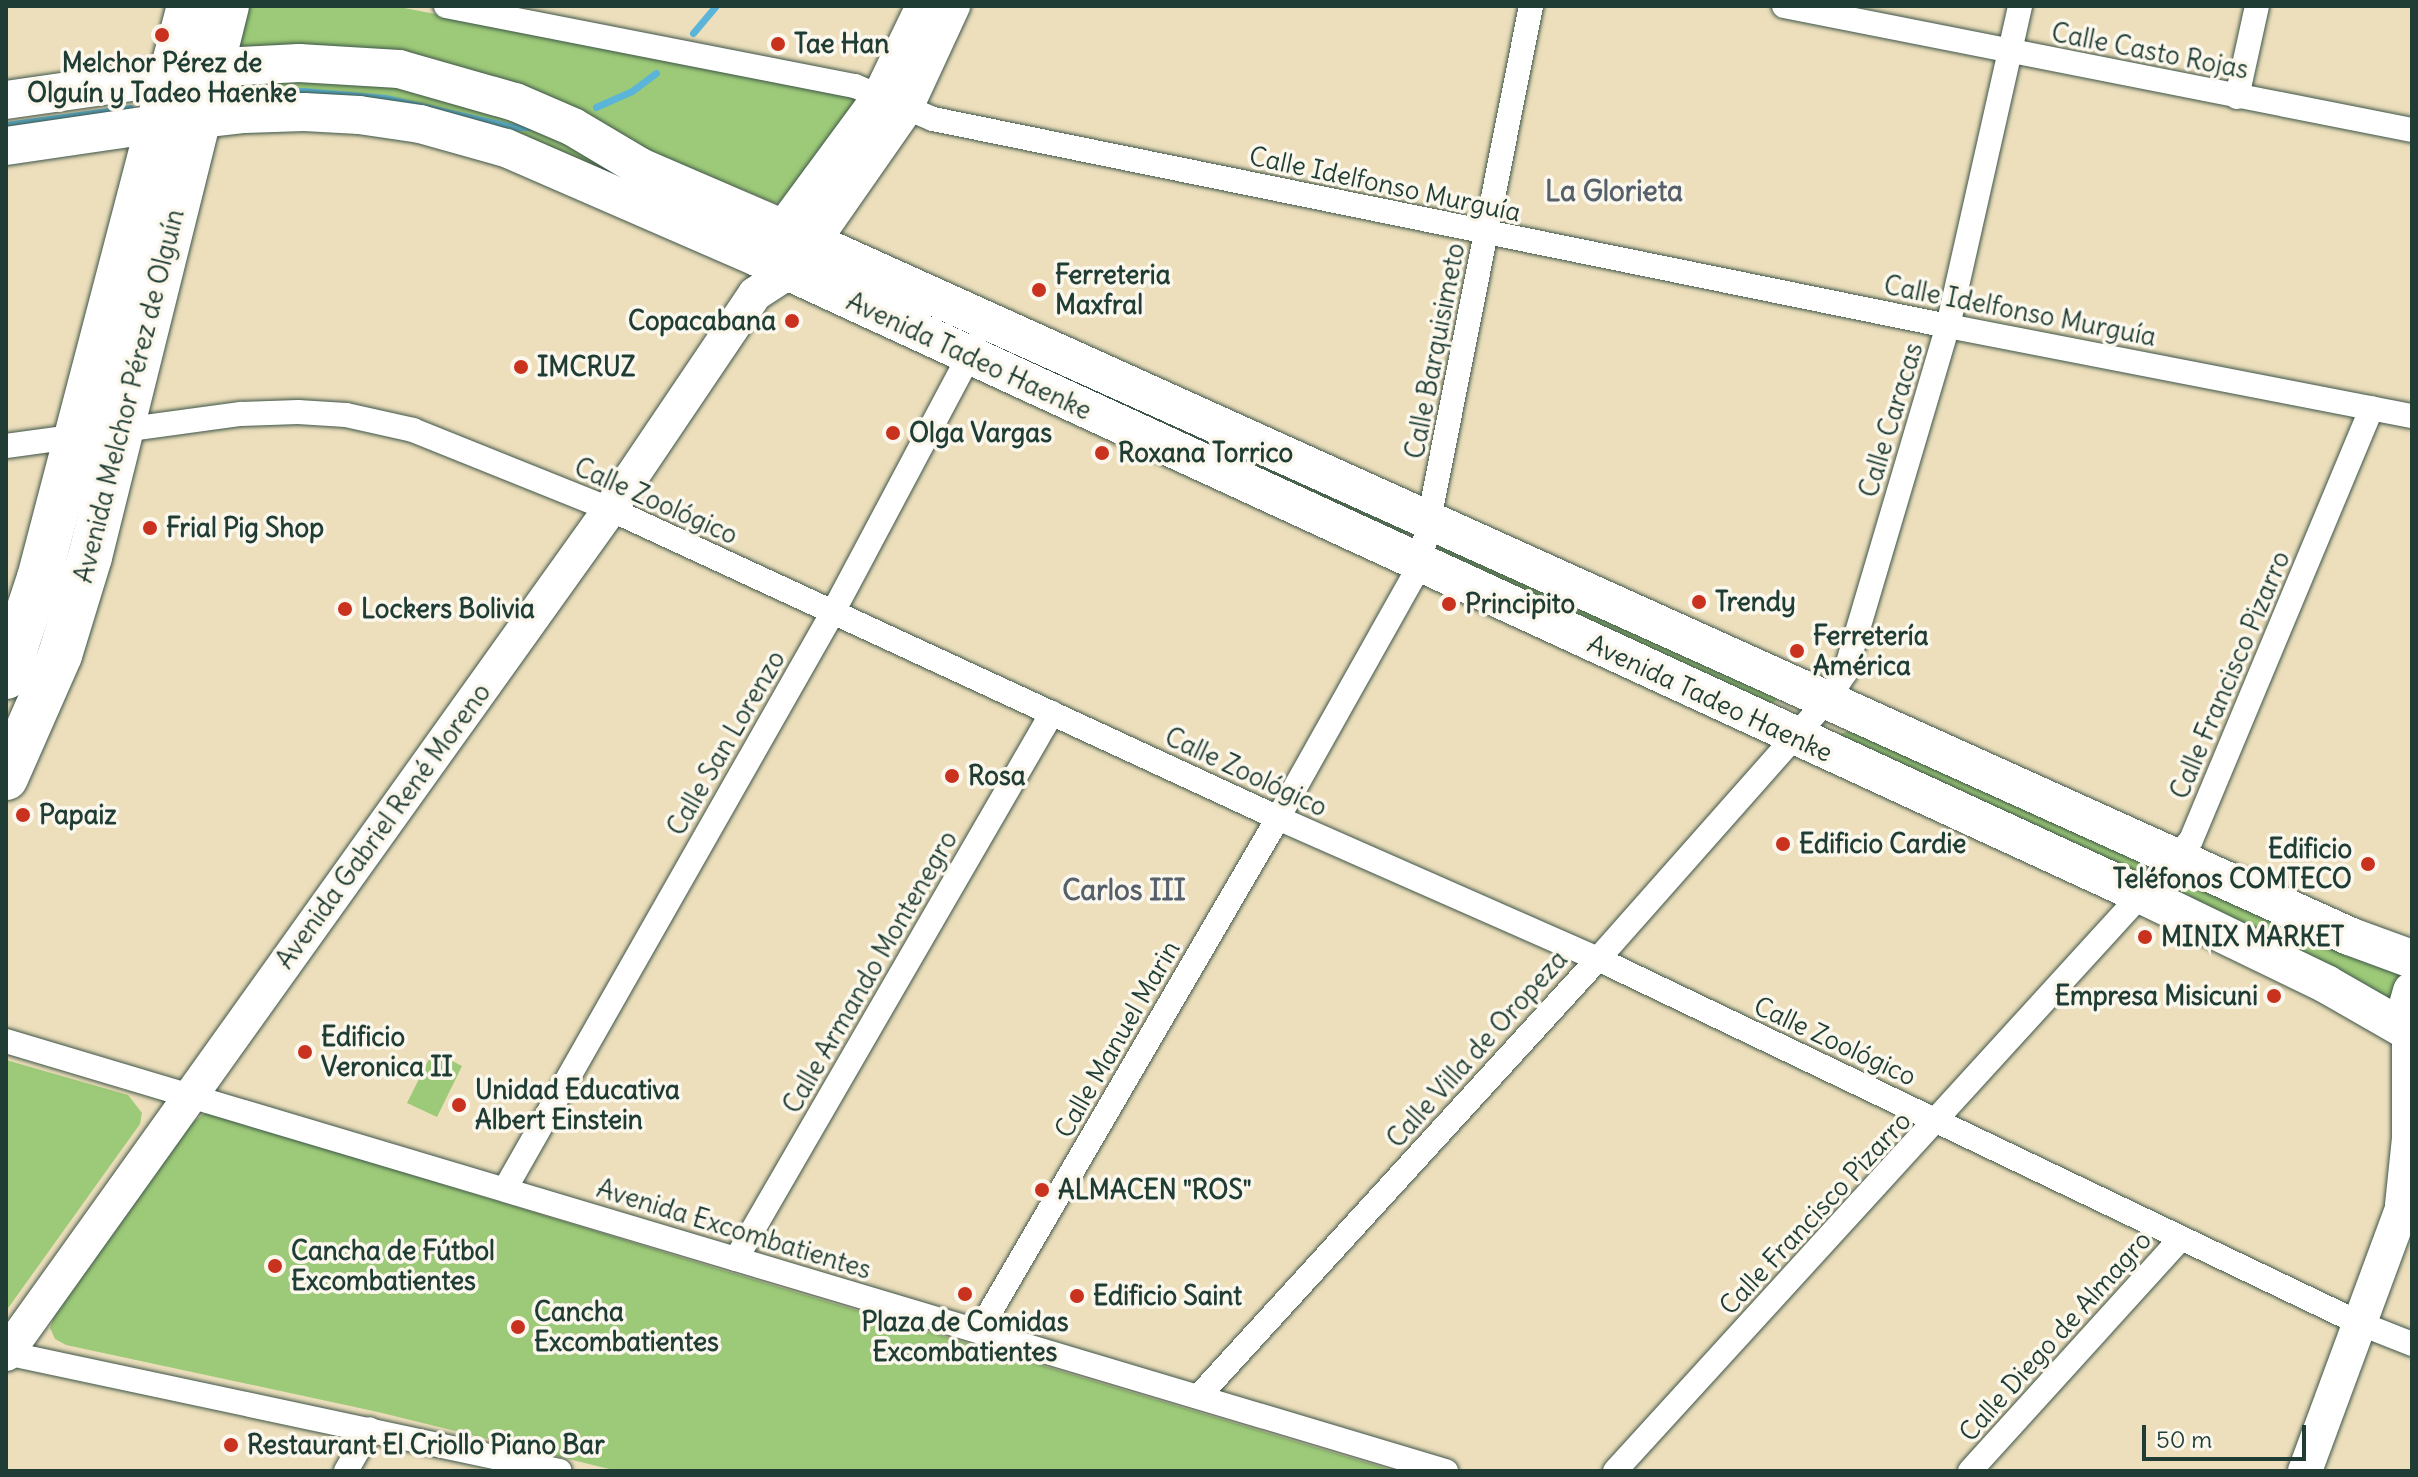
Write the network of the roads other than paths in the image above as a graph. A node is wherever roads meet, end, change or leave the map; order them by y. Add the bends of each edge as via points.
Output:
1 (189, 6) edge
2 (227, 6) edge
3 (446, 6) edge
4 (923, 6) edge
5 (953, 6) edge
6 (1531, 6) edge
7 (1784, 6) edge
8 (2020, 6) edge
9 (2257, 6) edge
10 (2011, 53) junction
11 (212, 70) junction
12 (170, 77) junction
13 (2237, 97) junction
14 (6, 100) edge
15 (892, 104) junction
16 (199, 119) junction
17 (156, 124) junction
18 (2412, 130) edge
19 (6, 146) edge
20 (1487, 233) junction
21 (799, 236) junction
22 (767, 275) junction
23 (987, 321) junction
24 (1948, 326) junction
25 (969, 355) junction
26 (2372, 408) junction
27 (2412, 416) edge
28 (124, 429) junction
29 (74, 437) junction
30 (6, 446) edge
31 (610, 509) junction
32 (1431, 520) junction
33 (1420, 565) junction
34 (833, 612) junction
35 (6, 677) edge
36 (1828, 699) junction
37 (1052, 713) junction
38 (1794, 737) junction
39 (6, 778) edge
40 (1278, 818) junction
41 (2176, 858) junction
42 (2140, 894) junction
43 (1598, 959) junction
44 (2412, 959) edge
45 (2412, 991) edge
46 (2410, 1035) edge
47 (6, 1041) edge
48 (192, 1094) junction
49 (1938, 1121) junction
50 (505, 1189) junction
51 (2407, 1194) edge
52 (2181, 1238) junction
53 (736, 1259) junction
54 (2359, 1323) junction
55 (979, 1331) junction
56 (2412, 1344) edge
57 (6, 1353) edge
58 (1199, 1396) junction
59 (370, 1429) junction
60 (346, 1471) edge
61 (560, 1471) edge
62 (1446, 1471) edge
63 (1615, 1471) edge
64 (1970, 1471) edge
65 (2305, 1471) edge

1 - 12 highway, Avenida Melchor Pérez de Olguín
2 - 11 highway, Avenida Melchor Pérez de Olguín
3 - 15 street, Calle Idelfonso Murguía via 855,86
4 - 15 street, Avenida Gabriel René Moreno
5 - 15 street, Avenida Gabriel René Moreno
6 - 20 street, Calle Barquisimeto
7 - 10 street, Calle Casto Rojas
8 - 10 street, Calle Caracas
9 - 13 street
10 - 13 street, Calle Casto Rojas
10 - 24 street, Calle Caracas
11 - 12 main road, Avenida Tadeo Haenke
11 - 16 highway, Avenida Melchor Pérez de Olguín
11 - 21 main road, Avenida Tadeo Haenke via 354,64 437,77 548,116 640,167
12 - 14 main road, Avenida Tadeo Haenke
12 - 17 highway, Avenida Melchor Pérez de Olguín
13 - 18 street, Calle Casto Rojas
15 - 20 street, Calle Idelfonso Murguía via 933,119
15 - 21 street, Avenida Gabriel René Moreno
16 - 17 main road, Avenida Tadeo Haenke
16 - 22 main road, Avenida Tadeo Haenke via 304,112 359,115 466,134 537,160
16 - 28 highway, Avenida Melchor Pérez de Olguín
17 - 19 main road, Avenida Tadeo Haenke
17 - 29 highway, Avenida Melchor Pérez de Olguín
20 - 24 street, Calle Idelfonso Murguía
20 - 32 street, Calle Barquisimeto
21 - 22 street, Avenida Gabriel René Moreno
21 - 23 main road, Avenida Tadeo Haenke
22 - 25 main road, Avenida Tadeo Haenke
22 - 31 street, Avenida Gabriel René Moreno
23 - 25 street, Calle San Lorenzo
23 - 32 main road, Avenida Tadeo Haenke
24 - 26 street, Calle Idelfonso Murguía
24 - 36 street, Calle Caracas via 1845,673
25 - 33 main road, Avenida Tadeo Haenke
25 - 34 street, Calle San Lorenzo
26 - 27 street, Calle Idelfonso Murguía
26 - 41 street, Calle Francisco Pizarro via 2191,840
28 - 29 street, Calle Zoológico
28 - 31 street, Calle Zoológico via 241,414 346,415 413,430
28 - 39 highway, Avenida Melchor Pérez de Olguín via 60,655
29 - 30 street, Calle Zoológico
29 - 35 highway, Avenida Melchor Pérez de Olguín via 39,578
31 - 34 street, Calle Zoológico
31 - 48 street, Avenida Gabriel René Moreno
32 - 33 street, Calle Barquisimeto
32 - 36 main road, Avenida Tadeo Haenke
33 - 38 main road, Avenida Tadeo Haenke
33 - 40 street, Calle Manuel Marin
34 - 37 street, Calle Zoológico
34 - 50 street, Calle San Lorenzo
36 - 38 street, Calle Caracas
36 - 41 main road, Avenida Tadeo Haenke
37 - 40 street, Calle Zoológico
37 - 53 street, Calle Armando Montenegro
38 - 42 main road, Avenida Tadeo Haenke
38 - 43 street, Calle Villa de Oropeza
40 - 43 street, Calle Zoológico
40 - 55 street, Calle Manuel Marin
41 - 42 street, Calle Francisco Pizarro
41 - 44 main road, Avenida Tadeo Haenke
42 - 46 main road, Avenida Tadeo Haenke via 2326,984
42 - 49 street, Calle Francisco Pizarro
43 - 49 street, Calle Zoológico
43 - 58 street, Calle Villa de Oropeza
45 - 46 main road via 2406,1012
46 - 51 street
47 - 48 street, Avenida Excombatientes
48 - 50 street, Avenida Excombatientes
48 - 57 street, Avenida Gabriel René Moreno
49 - 52 street, Calle Zoológico
49 - 63 street, Calle Francisco Pizarro
50 - 53 street, Avenida Excombatientes
51 - 54 street
52 - 54 street, Calle Zoológico
52 - 64 street, Calle Diego de Almagro
53 - 55 street, Avenida Excombatientes
54 - 56 street, Calle Zoológico
54 - 65 street
55 - 58 street, Avenida Excombatientes
57 - 59 street
58 - 62 street, Avenida Excombatientes
59 - 60 street
59 - 61 street

